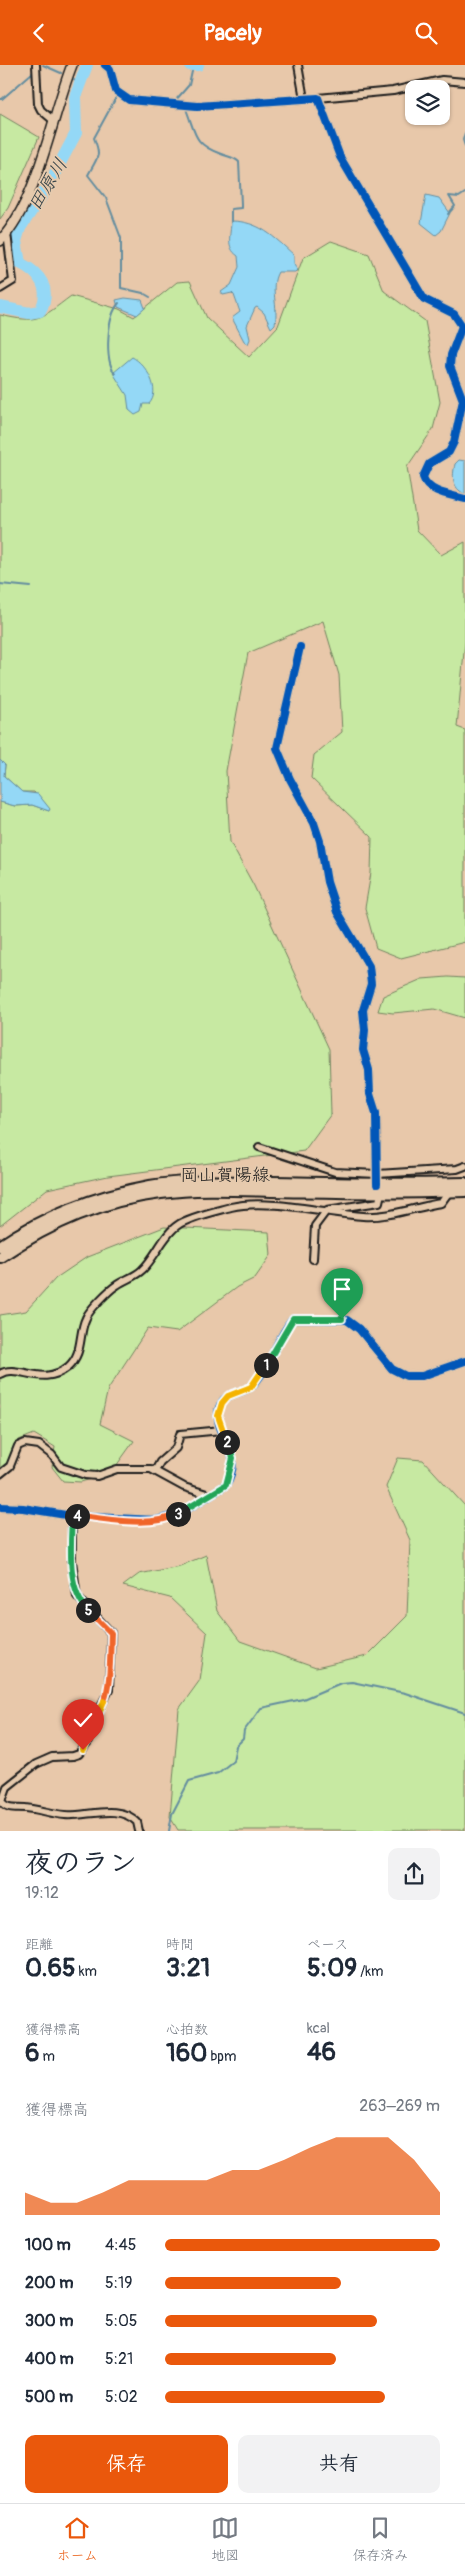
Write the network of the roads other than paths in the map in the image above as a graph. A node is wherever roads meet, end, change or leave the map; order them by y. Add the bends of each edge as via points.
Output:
1 (36, 65) edge
2 (72, 65) edge
3 (106, 65) edge
4 (298, 65) edge
5 (465, 82) edge
6 (318, 98) junction
7 (304, 99) junction
8 (54, 121) junction
9 (8, 233) junction
10 (0, 241) edge
11 (0, 289) edge
12 (465, 499) edge
13 (300, 647) dead end
14 (259, 1147) dead end
15 (465, 1166) edge
16 (465, 1175) edge
17 (465, 1183) edge
18 (381, 1184) junction
19 (465, 1191) edge
20 (449, 1192) junction
21 (327, 1210) junction
22 (0, 1246) edge
23 (0, 1257) edge
24 (313, 1259) dead end
25 (465, 1361) edge
26 (0, 1374) edge
27 (222, 1430) junction
28 (154, 1471) junction
29 (0, 1474) edge
30 (210, 1495) junction
31 (0, 1507) edge
32 (72, 1516) junction
33 (139, 1831) edge

1 - 8 street via 38,104 41,111
2 - 8 main road
3 - 7 street via 118,93 129,99 198,106
4 - 7 street
5 - 6 street via 442,80 393,91
6 - 7 street
6 - 12 street via 340,157 409,271 420,295 454,313 462,326 450,366 463,399 454,442 448,451 429,464 423,477 434,490
8 - 9 main road via 27,196
9 - 10 main road
9 - 11 street via 13,281
13 - 18 street via 277,748 314,823 337,912 369,966 371,984 363,1010 366,1031 363,1050 376,1113
14 - 18 street
15 - 18 street
16 - 18 main road, 岡山賀陽線
17 - 18 main road, 岡山賀陽線
18 - 20 main road, 岡山賀陽線
18 - 21 street via 379,1202
18 - 22 main road, 岡山賀陽線 via 214,1181 152,1186 56,1213
18 - 23 main road, 岡山賀陽線 via 205,1190 123,1200 39,1232
19 - 20 main road, 岡山賀陽線
20 - 21 street via 441,1203 380,1215
21 - 24 street via 314,1226
21 - 26 street via 251,1205 232,1207 177,1225 141,1271 117,1285 90,1312 80,1347 68,1367 39,1377 5,1371
25 - 27 street via 422,1376 406,1376 392,1369 359,1329 347,1321 297,1318 290,1323 254,1384 228,1396 222,1403 218,1416
27 - 28 street via 180,1434 176,1448
27 - 30 street via 232,1453 232,1465 226,1485
28 - 29 street via 117,1469 85,1475 61,1467 39,1445 25,1443 18,1446 10,1466
28 - 30 street via 184,1487
30 - 32 street via 174,1516 156,1520
31 - 32 street
32 - 33 street via 72,1561 77,1596 111,1633 109,1690 83,1750 73,1756 52,1757 36,1764 7,1787 2,1801 10,1807 63,1815 96,1811 126,1815 137,1822

